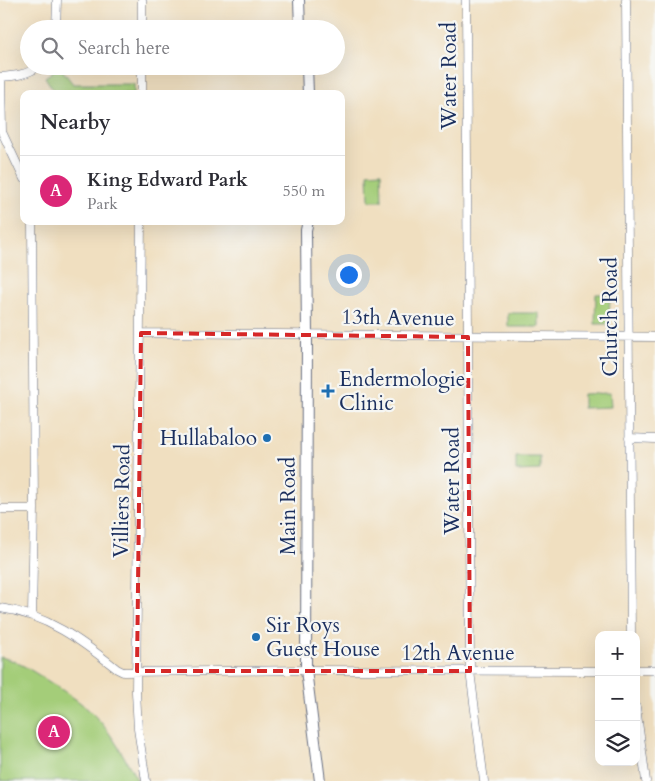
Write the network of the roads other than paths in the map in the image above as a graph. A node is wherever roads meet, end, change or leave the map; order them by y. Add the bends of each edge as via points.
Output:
1 (57, 0) edge
2 (142, 0) edge
3 (299, 0) edge
4 (306, 0) edge
5 (466, 0) edge
6 (626, 0) edge
7 (56, 20) edge
8 (142, 20) edge
9 (300, 20) edge
10 (307, 20) edge
11 (20, 75) edge
12 (142, 75) edge
13 (301, 75) edge
14 (307, 75) edge
15 (1, 77) edge
16 (142, 90) edge
17 (301, 90) edge
18 (308, 90) edge
19 (20, 170) edge
20 (32, 225) edge
21 (141, 225) edge
22 (306, 225) edge
23 (141, 333) junction
24 (308, 334) junction
25 (468, 336) junction
26 (628, 336) junction
27 (655, 337) edge
28 (629, 438) junction
29 (655, 439) edge
30 (0, 509) edge
31 (34, 509) junction
32 (0, 608) edge
33 (32, 616) junction
34 (631, 631) edge
35 (306, 670) junction
36 (640, 670) edge
37 (655, 670) edge
38 (137, 671) junction
39 (470, 671) junction
40 (595, 671) edge
41 (638, 721) edge
42 (146, 781) edge
43 (320, 781) edge
44 (484, 781) edge
45 (646, 781) edge

1 - 7 street
2 - 8 street
3 - 9 main road
4 - 10 main road
5 - 25 street, Water Road
6 - 26 street, Church Road
11 - 15 street
12 - 16 street
13 - 17 main road
14 - 18 main road
15 - 19 street via 2,132
20 - 31 street
21 - 23 street, Villiers Road
22 - 24 main road, Main Road
23 - 24 street, 13th Avenue
23 - 38 street, Villiers Road
24 - 25 street, 13th Avenue
24 - 35 main road, Main Road
25 - 26 street, 13th Avenue
25 - 39 street, Water Road
26 - 27 street, 13th Avenue
26 - 28 street, Church Road
28 - 29 street
28 - 34 street, Church Road
30 - 31 street
31 - 33 street
32 - 33 street, 12th Avenue
33 - 38 street, 12th Avenue via 84,642 120,671
35 - 38 street, 12th Avenue
35 - 39 street, 12th Avenue
35 - 43 main road, Main Road
36 - 37 street
38 - 42 street, Villiers Road via 137,719
39 - 40 street, 12th Avenue
39 - 44 street, Water Road
41 - 45 street

